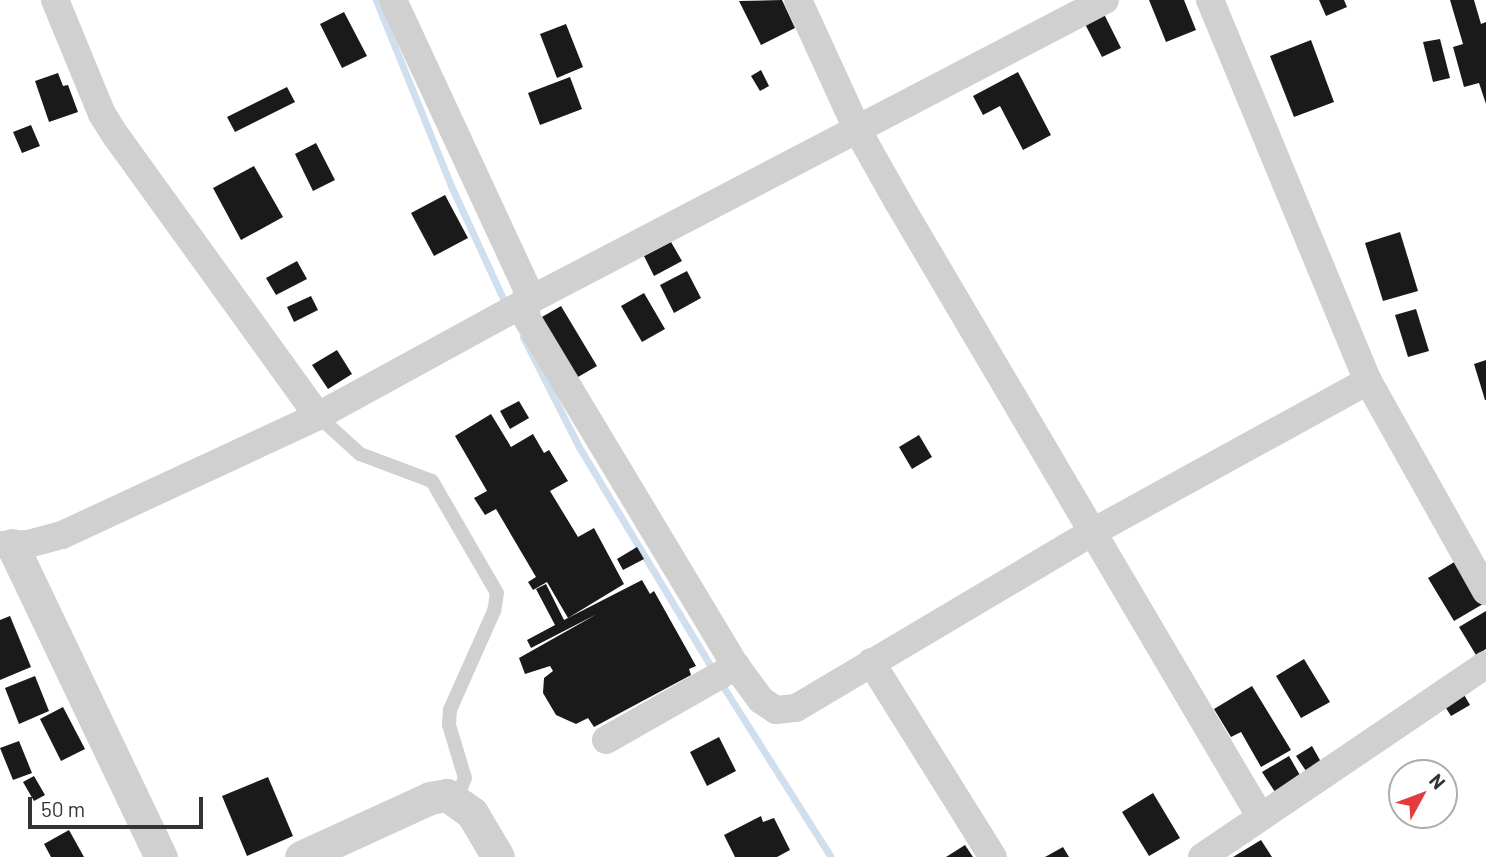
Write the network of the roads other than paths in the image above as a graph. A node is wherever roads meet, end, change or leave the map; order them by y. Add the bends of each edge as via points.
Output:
1 (393, 0) edge
2 (798, 0) edge
3 (1105, 0) edge
4 (1210, 0) edge
5 (58, 1) edge
6 (858, 131) junction
7 (526, 302) junction
8 (1368, 381) junction
9 (318, 416) junction
10 (1093, 532) junction
11 (6, 545) edge
12 (1486, 591) edge
13 (871, 662) junction
14 (1486, 665) edge
15 (736, 666) junction
16 (606, 740) dead end
17 (457, 799) junction
18 (1260, 816) junction
19 (161, 857) edge
20 (301, 857) edge
21 (498, 857) edge
22 (993, 857) edge
23 (1202, 857) edge

1 - 7 street via 527,289
2 - 6 street
3 - 6 street
4 - 8 street
5 - 9 street via 102,114
6 - 7 street
6 - 10 street
7 - 9 street
7 - 15 street via 526,317
8 - 10 street
8 - 12 street
9 - 11 street via 62,534
9 - 17 lane via 360,454 432,481 497,593 494,611 450,710 449,725 465,778
10 - 13 street
10 - 18 street
11 - 19 street
13 - 15 street via 796,708 776,710 761,700
13 - 22 street
14 - 18 street
15 - 16 street
17 - 20 street via 447,794 430,798
17 - 21 street via 481,825
18 - 23 street

